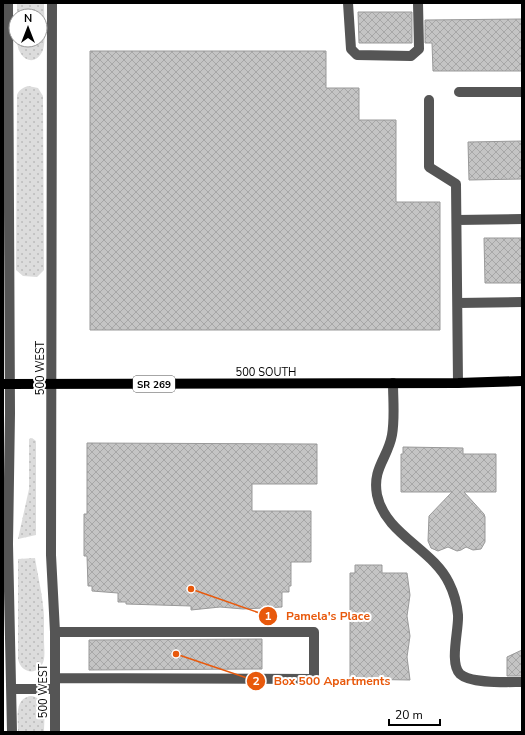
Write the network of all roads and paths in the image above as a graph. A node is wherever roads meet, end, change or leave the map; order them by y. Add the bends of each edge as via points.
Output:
1 (8, 3) edge
2 (52, 3) edge
3 (348, 3) edge
4 (418, 3) edge
5 (459, 92) dead end
6 (522, 92) edge
7 (429, 100) dead end
8 (522, 219) edge
9 (457, 220) junction
10 (522, 302) edge
11 (458, 303) junction
12 (3, 374) edge
13 (522, 381) edge
14 (393, 383) junction
15 (458, 383) junction
16 (6, 384) edge
17 (52, 384) junction
18 (6, 413) edge
19 (55, 632) junction
20 (522, 682) edge
21 (55, 684) junction
22 (12, 689) junction
23 (7, 708) edge
24 (12, 732) edge
25 (55, 732) edge

1 - 16 street
2 - 17 street, 500 WEST
3 - 4 street via 351,49 357,55 411,56 419,49
5 - 6 street
7 - 9 street via 429,167 456,184
8 - 9 street
9 - 11 street
10 - 11 street
11 - 15 street
12 - 16 street
13 - 15 main road, 500 SOUTH / SR 269
14 - 15 main road, 500 SOUTH / SR 269
14 - 17 main road, 500 SOUTH / SR 269
14 - 20 street via 392,434 377,474 377,495 380,504 390,521 447,580 458,615 454,662 458,672 470,679
16 - 17 main road, 500 SOUTH / SR 269
16 - 18 street
17 - 19 street, 500 WEST via 52,566
18 - 22 street
19 - 21 street, 500 WEST
19 - 21 street via 314,632 314,679
21 - 22 street
21 - 25 street, 500 WEST
22 - 23 street
23 - 24 street

